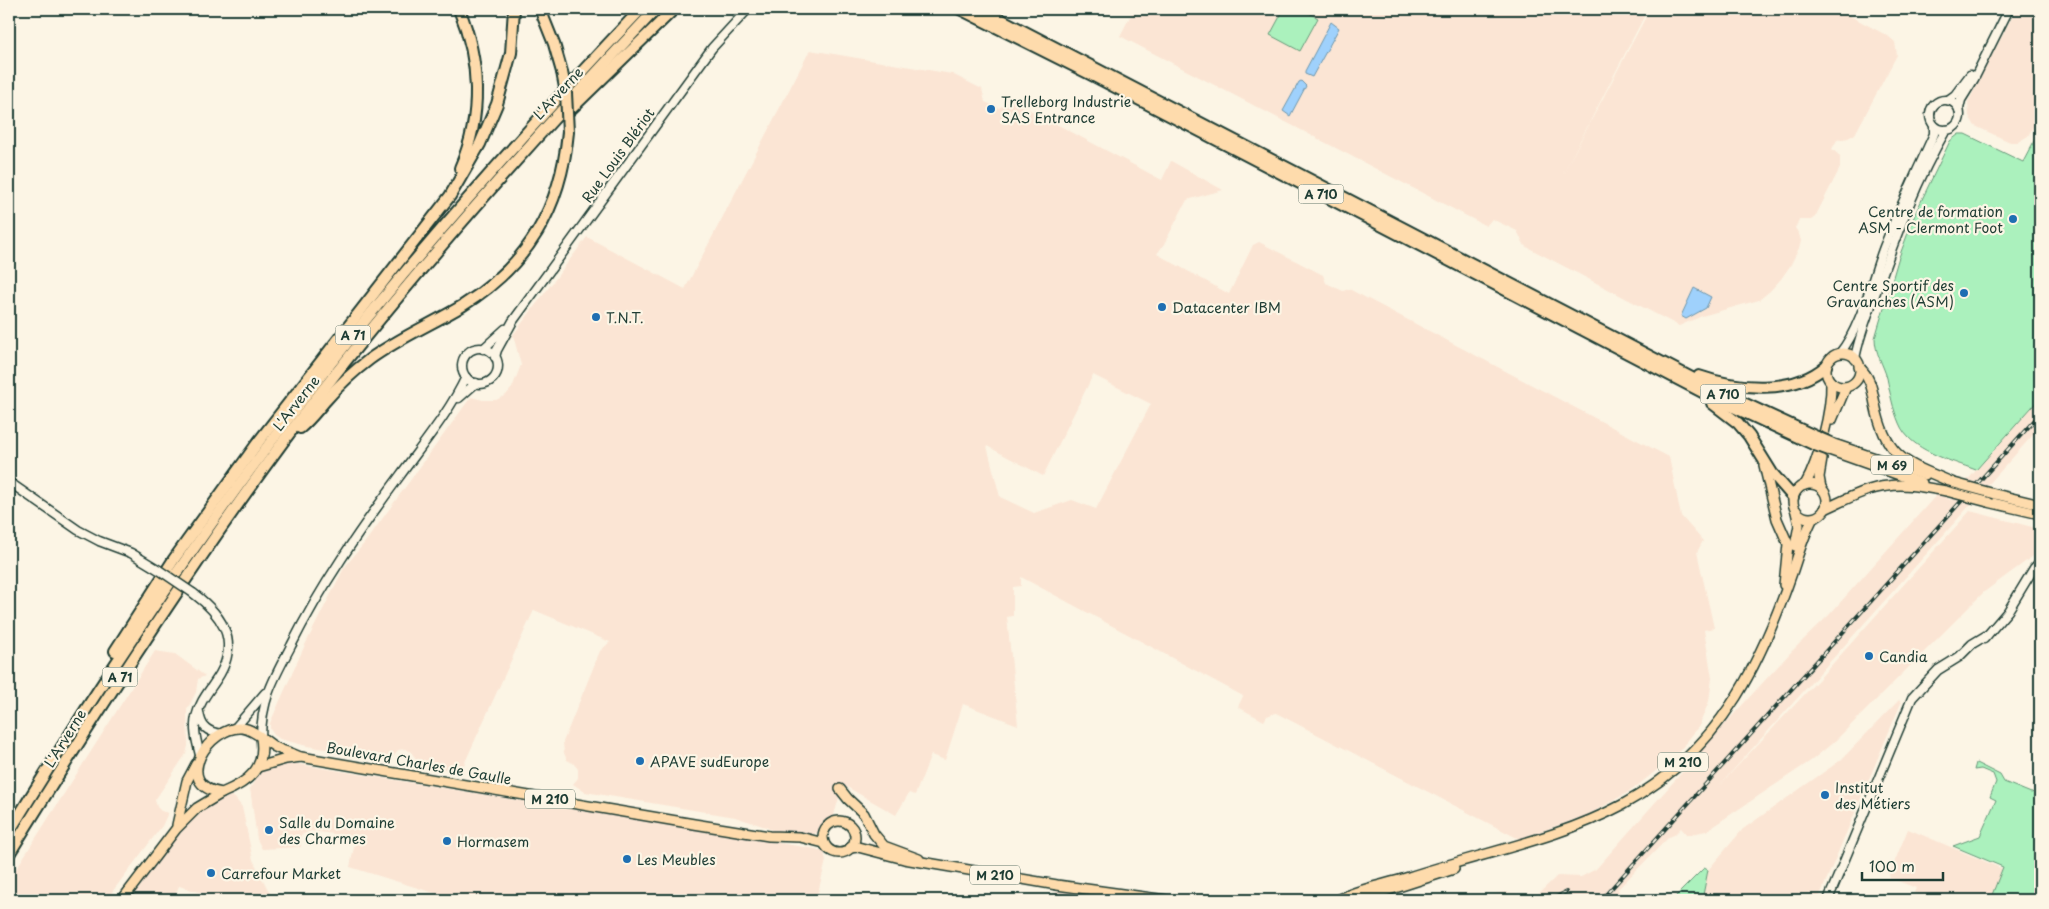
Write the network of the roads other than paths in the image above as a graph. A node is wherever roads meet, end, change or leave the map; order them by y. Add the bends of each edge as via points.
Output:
1 (459, 9) edge
2 (514, 9) edge
3 (540, 9) edge
4 (641, 9) edge
5 (656, 9) edge
6 (674, 9) edge
7 (748, 9) edge
8 (960, 9) edge
9 (981, 9) edge
10 (2003, 9) edge
11 (2009, 9) edge
12 (1948, 100) junction
13 (1959, 109) junction
14 (556, 116) junction
15 (1934, 126) junction
16 (1946, 130) junction
17 (428, 224) junction
18 (513, 321) junction
19 (1631, 347) junction
20 (483, 349) junction
21 (1840, 354) junction
22 (495, 357) junction
23 (1857, 363) junction
24 (1826, 366) junction
25 (466, 377) junction
26 (1680, 381) junction
27 (1831, 382) junction
28 (476, 383) junction
29 (1846, 387) junction
30 (447, 410) junction
31 (286, 439) junction
32 (1816, 441) junction
33 (1830, 447) junction
34 (1760, 453) junction
35 (9, 482) edge
36 (1954, 483) junction
37 (1805, 484) junction
38 (1821, 488) junction
39 (1946, 490) junction
40 (1793, 497) junction
41 (1991, 498) junction
42 (2040, 506) edge
43 (1825, 508) junction
44 (1796, 512) junction
45 (2040, 514) edge
46 (1813, 518) junction
47 (2040, 562) edge
48 (2040, 567) edge
49 (2030, 577) junction
50 (1783, 595) junction
51 (273, 681) junction
52 (99, 688) junction
53 (1919, 689) junction
54 (198, 710) junction
55 (235, 728) junction
56 (222, 734) junction
57 (261, 738) junction
58 (301, 757) junction
59 (198, 758) junction
60 (258, 768) junction
61 (840, 789) dead end
62 (222, 793) junction
63 (176, 828) junction
64 (825, 829) junction
65 (9, 832) edge
66 (855, 835) junction
67 (800, 837) junction
68 (824, 843) junction
69 (850, 848) junction
70 (1508, 849) junction
71 (877, 850) junction
72 (9, 854) edge
73 (928, 864) junction
74 (1113, 894) junction
75 (122, 900) edge
76 (1146, 900) edge
77 (1166, 900) edge
78 (1337, 900) edge
79 (1358, 900) edge
80 (1828, 900) edge
81 (1832, 900) edge

1 - 17 highway via 474,56 477,90 474,118 462,166
2 - 17 highway via 508,70 490,122 450,196
3 - 31 highway, bridge via 562,72 568,132 563,172 543,223 519,258 501,277 478,296 370,359 338,387 306,424
4 - 52 highway, L'Arverne / A 71 via 505,156 347,343 224,505
5 - 14 highway, L'Arverne / A 71
6 - 14 highway via 569,111
7 - 18 main road, Rue Louis Blériot via 712,48
8 - 26 highway, A 710
9 - 19 highway, A 710
10 - 12 main road via 1968,79 1956,96
11 - 13 main road
12 - 13 main road
12 - 15 main road via 1940,101 1931,108
13 - 16 main road via 1959,122
14 - 31 highway, L'Arverne / A 71 via 428,261
15 - 16 main road
15 - 21 main road via 1934,134 1884,247 1853,331
16 - 23 main road via 1891,250 1862,334
17 - 52 highway via 310,374 206,514 100,675
18 - 20 main road
18 - 22 main road
19 - 24 highway via 1695,374 1731,385 1765,386 1798,382
19 - 32 highway, A 710
20 - 22 main road
20 - 25 main road via 467,355 462,365
21 - 23 main road via 1845,353
21 - 24 main road via 1831,358
22 - 28 main road via 498,366 494,378
23 - 29 main road via 1858,377
23 - 36 main road via 1871,382 1879,424 1890,446 1906,461
24 - 27 main road
25 - 28 main road
25 - 30 main road
26 - 32 highway, A 710 via 1742,412
26 - 34 highway via 1738,424
27 - 29 main road via 1835,386
27 - 37 main road via 1830,410 1812,473
28 - 30 main road
29 - 38 main road via 1834,412 1820,467
30 - 51 main road via 345,552 316,598
31 - 72 highway, L'Arverne / A 71 via 152,628
32 - 33 highway, A 710, bridge
33 - 36 main road, M 69
33 - 39 main road, M 69
34 - 40 highway via 1778,482
34 - 50 main road via 1777,519 1788,544
35 - 54 main road, bridge via 78,530 131,553 159,570 193,592 219,617 227,642 224,667
36 - 41 main road, M 69, bridge
37 - 38 main road
37 - 40 main road
38 - 43 main road via 1826,498
39 - 41 main road, M 69, bridge
39 - 43 main road via 1889,485
40 - 44 main road
41 - 42 main road, M 69
41 - 45 main road, M 69
43 - 46 main road
44 - 46 main road
44 - 50 main road, M 210 via 1799,525
46 - 50 main road, M 210
47 - 49 main road
48 - 49 main road
49 - 53 main road via 2008,611 1987,635 1938,670
50 - 70 main road, M 210 via 1764,646 1735,698 1713,729 1674,770 1645,792 1605,814
51 - 55 main road
51 - 57 main road via 264,705
52 - 65 highway, L'Arverne / A 71
53 - 80 main road via 1908,706
53 - 81 main road
54 - 56 main road via 203,726 210,732
54 - 59 main road via 195,719
55 - 56 main road
55 - 57 main road via 244,728
56 - 59 main road
57 - 58 main road, Boulevard Charles de Gaulle / M 210
57 - 60 main road via 263,754
58 - 60 main road, Boulevard Charles de Gaulle / M 210
58 - 67 main road, Boulevard Charles de Gaulle / M 210 via 722,829
59 - 62 main road via 197,775 203,784
59 - 63 main road via 188,781
60 - 62 main road
61 - 73 main road via 864,814 884,846
62 - 63 main road via 197,808
63 - 75 main road
64 - 66 main road via 832,822 840,821 850,825
64 - 67 main road, Boulevard Charles de Gaulle / M 210
64 - 68 main road
66 - 69 main road
66 - 71 main road, M 210
67 - 68 main road, Boulevard Charles de Gaulle / M 210
68 - 69 main road via 834,852
69 - 71 main road, M 210
70 - 78 main road, M 210 via 1362,889
70 - 79 main road, M 210
71 - 73 main road, M 210
73 - 74 main road, M 210
74 - 76 main road, M 210
74 - 77 main road, M 210

